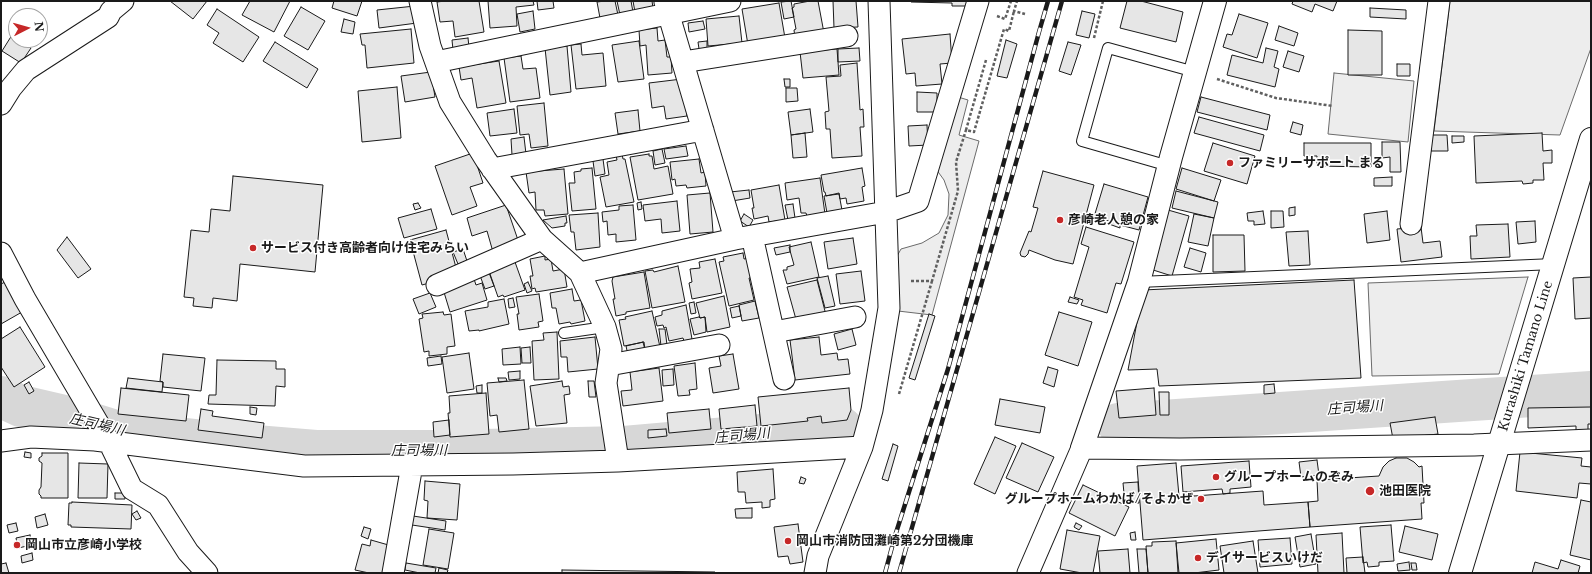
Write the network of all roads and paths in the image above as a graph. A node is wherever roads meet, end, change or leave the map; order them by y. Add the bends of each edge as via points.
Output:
1 (124, 1) edge
2 (420, 1) edge
3 (730, 1) edge
4 (879, 1) edge
5 (978, 1) edge
6 (1011, 1) edge
7 (1016, 1) edge
8 (1103, 1) edge
9 (1215, 1) edge
10 (1439, 1) edge
11 (667, 7) edge
12 (1014, 11) junction
13 (1025, 14) dead end
14 (1098, 18) dead end
15 (996, 24) dead end
16 (846, 36) dead end
17 (987, 54) dead end
18 (436, 62) junction
19 (683, 62) junction
20 (1195, 72) junction
21 (1, 104) edge
22 (1333, 106) dead end
23 (703, 130) junction
24 (966, 130) junction
25 (1591, 138) edge
26 (1169, 166) junction
27 (492, 169) junction
28 (886, 212) junction
29 (1411, 224) dead end
30 (744, 237) junction
31 (542, 239) junction
32 (1, 253) edge
33 (1554, 264) junction
34 (580, 272) junction
35 (888, 282) junction
36 (1139, 282) junction
37 (437, 285) dead end
38 (855, 317) dead end
39 (605, 327) junction
40 (774, 332) junction
41 (564, 333) dead end
42 (719, 345) dead end
43 (609, 365) junction
44 (784, 379) dead end
45 (1, 440) edge
46 (1591, 440) edge
47 (109, 442) junction
48 (1499, 445) junction
49 (862, 447) junction
50 (1082, 448) junction
51 (618, 461) junction
52 (412, 465) junction
53 (207, 573) edge
54 (393, 573) edge
55 (815, 573) edge
56 (1028, 573) edge
57 (1460, 573) edge

1 - 21 street via 111,11 108,17 26,70
2 - 18 street
3 - 11 street
4 - 28 street
5 - 28 street via 918,201
6 - 15 path via 1006,19 998,16
7 - 12 path
8 - 14 path
9 - 20 street
10 - 29 street
11 - 18 street
11 - 19 street
12 - 13 path
12 - 24 path via 1009,30 1004,29 974,132
16 - 19 street
17 - 24 path
18 - 27 street via 450,102
19 - 23 street
20 - 22 path via 1276,98
20 - 26 street
20 - 26 lane via 1108,48 1082,142
23 - 27 street
23 - 30 street
24 - 35 path via 956,162 958,191 932,281
25 - 33 street, Kurashiki Tamano Line
26 - 36 street
27 - 31 street
28 - 30 street
28 - 35 street
30 - 34 street
30 - 40 street
31 - 34 street
31 - 37 street
32 - 47 street
33 - 36 lane
33 - 48 street, Kurashiki Tamano Line
34 - 39 street
35 - 49 street via 889,308 881,361
36 - 50 street
38 - 40 street
39 - 41 lane
39 - 43 street via 611,349
40 - 44 street
42 - 43 street
43 - 51 street via 606,383
45 - 47 street via 31,437
46 - 48 street
47 - 52 street via 304,466
47 - 53 street via 132,490 158,505 188,552
48 - 50 street
48 - 57 street, Kurashiki Tamano Line
49 - 51 street
49 - 55 street via 818,556
50 - 56 street
51 - 52 street
52 - 54 street

